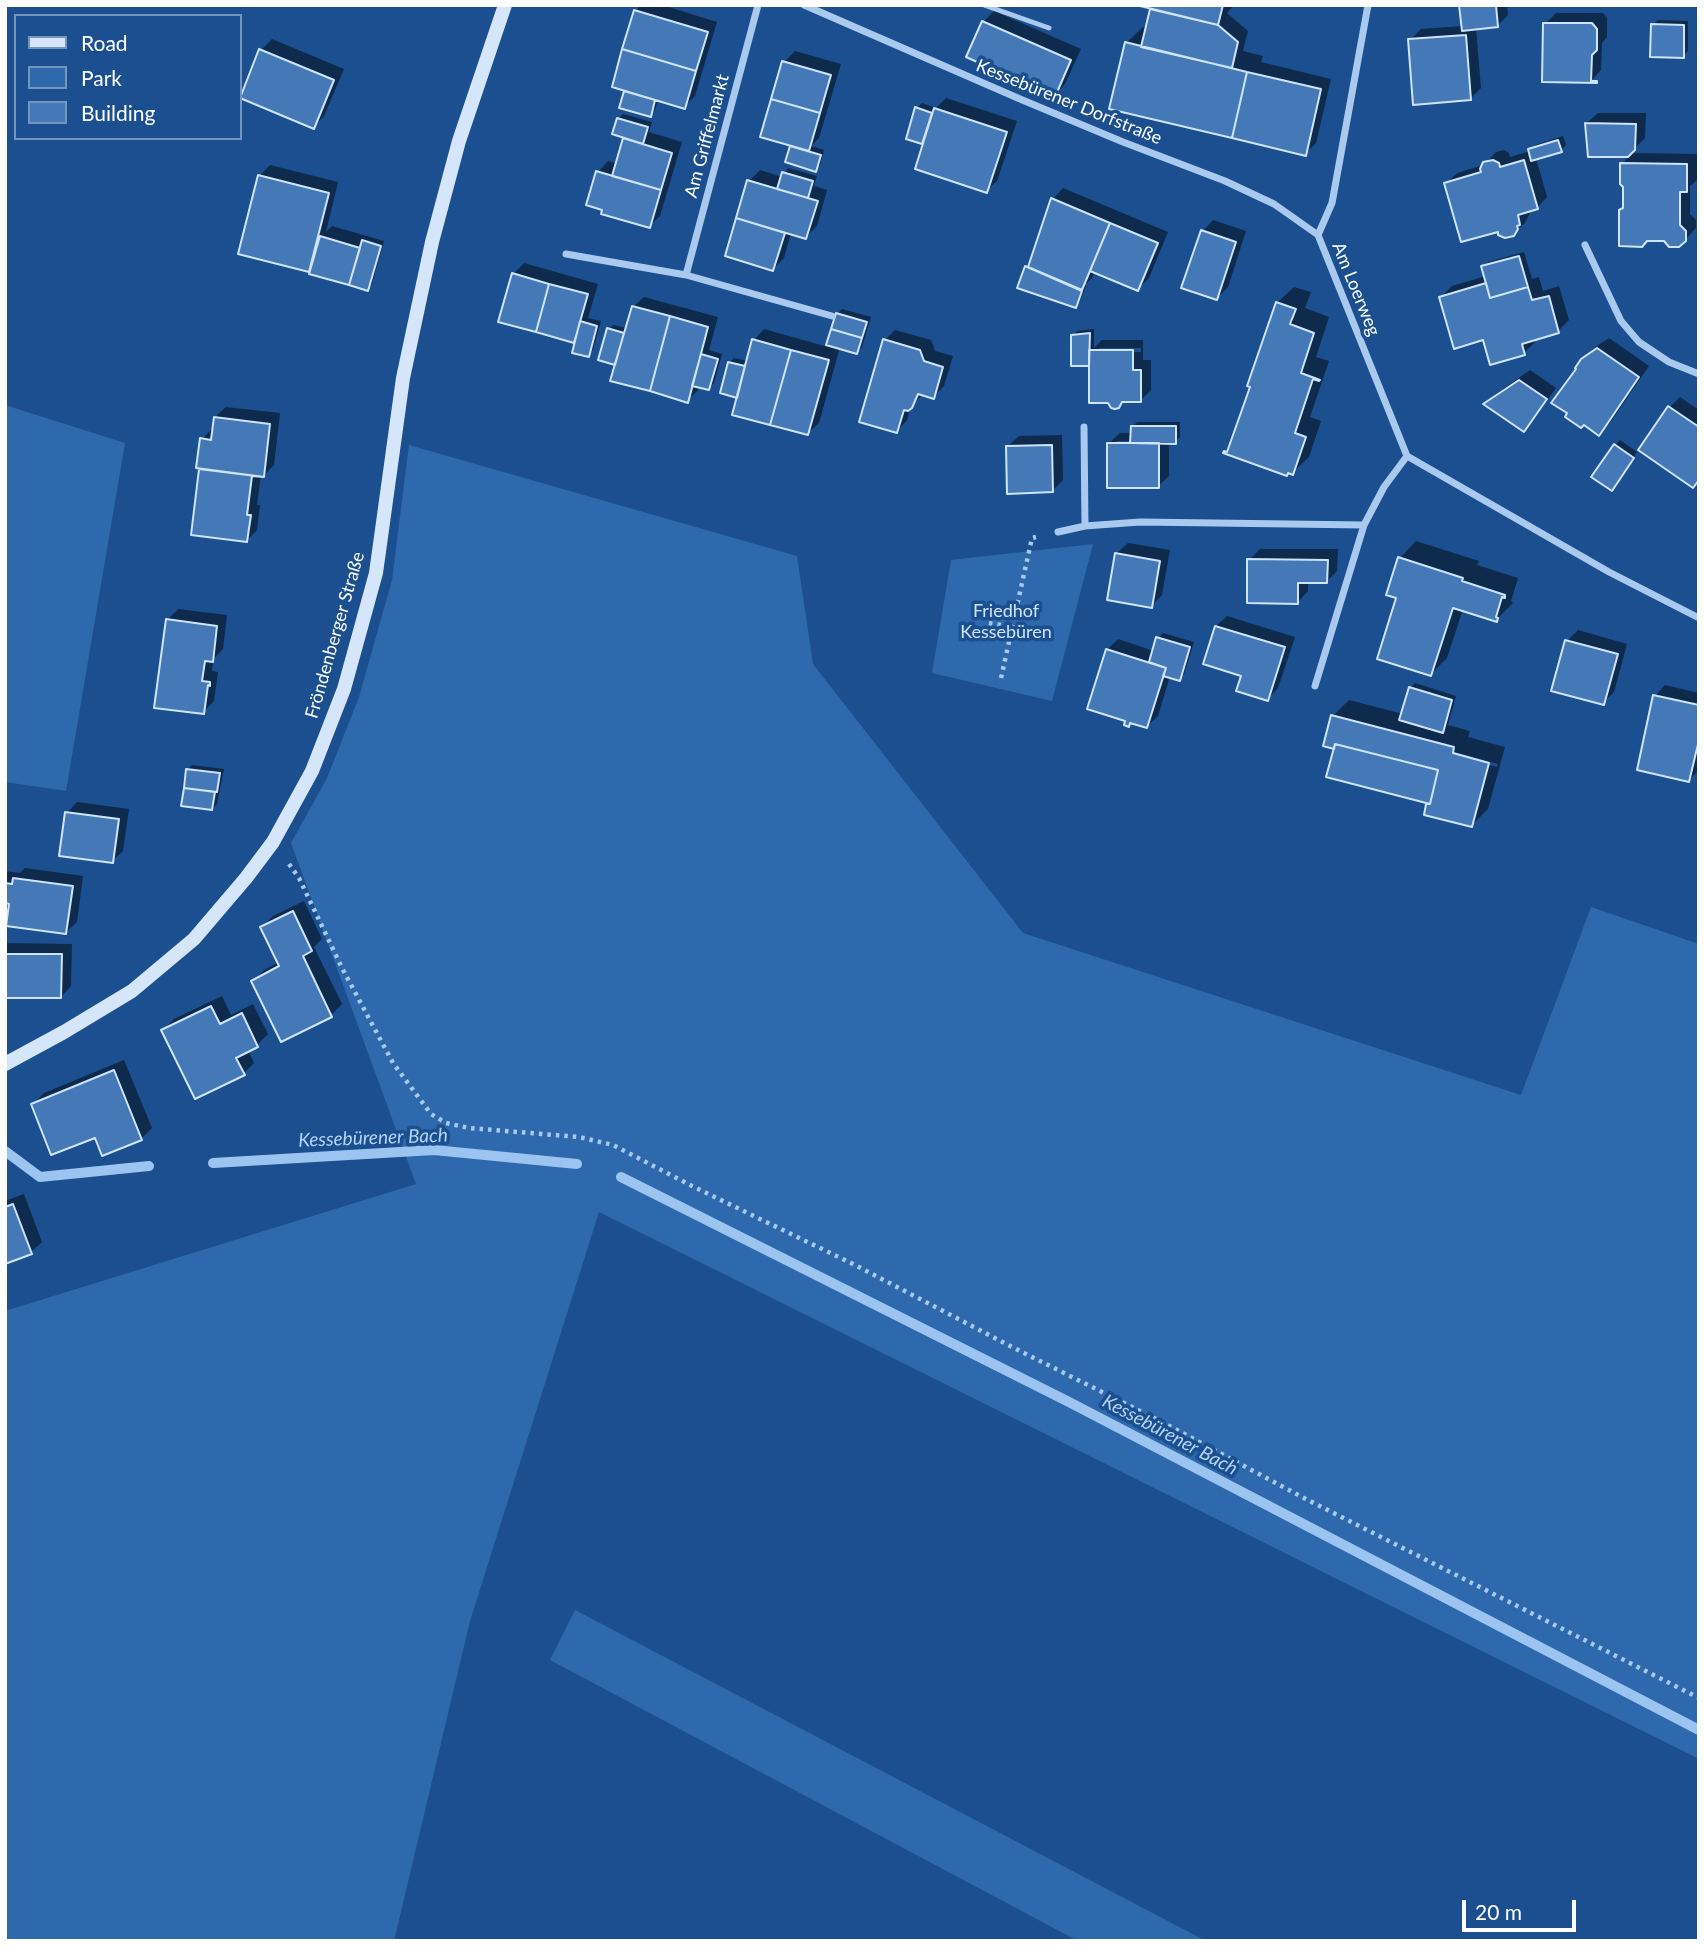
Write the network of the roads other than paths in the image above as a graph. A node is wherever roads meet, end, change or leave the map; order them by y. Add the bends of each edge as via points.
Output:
1 (505, 5) edge
2 (758, 5) edge
3 (804, 5) edge
4 (984, 5) edge
5 (1368, 5) edge
6 (815, 8) edge
7 (1049, 28) dead end
8 (1318, 235) junction
9 (1585, 245) dead end
10 (566, 254) dead end
11 (686, 275) junction
12 (832, 316) dead end
13 (1699, 374) edge
14 (1084, 427) dead end
15 (1406, 456) junction
16 (1085, 526) junction
17 (1364, 526) junction
18 (1058, 532) road end
19 (1699, 618) edge
20 (1315, 686) dead end
21 (5, 1064) edge

1 - 21 main road, Fröndenberger Straße via 432,242 403,378 376,573 344,689 312,771 273,842 194,939 132,991
2 - 11 street, Am Griffelmarkt
3 - 6 street, Kessebürener Dorfstraße
4 - 7 lane
5 - 8 street, Am Loerweg via 1332,203
6 - 8 street, Kessebürener Dorfstraße via 1059,116 1225,181 1274,204
8 - 15 street, Am Loerweg
9 - 13 street via 1621,321 1639,342 1669,362
10 - 11 street
11 - 12 street
14 - 16 street
15 - 17 street
15 - 19 street
16 - 17 street via 1140,522
16 - 18 street
17 - 20 street

